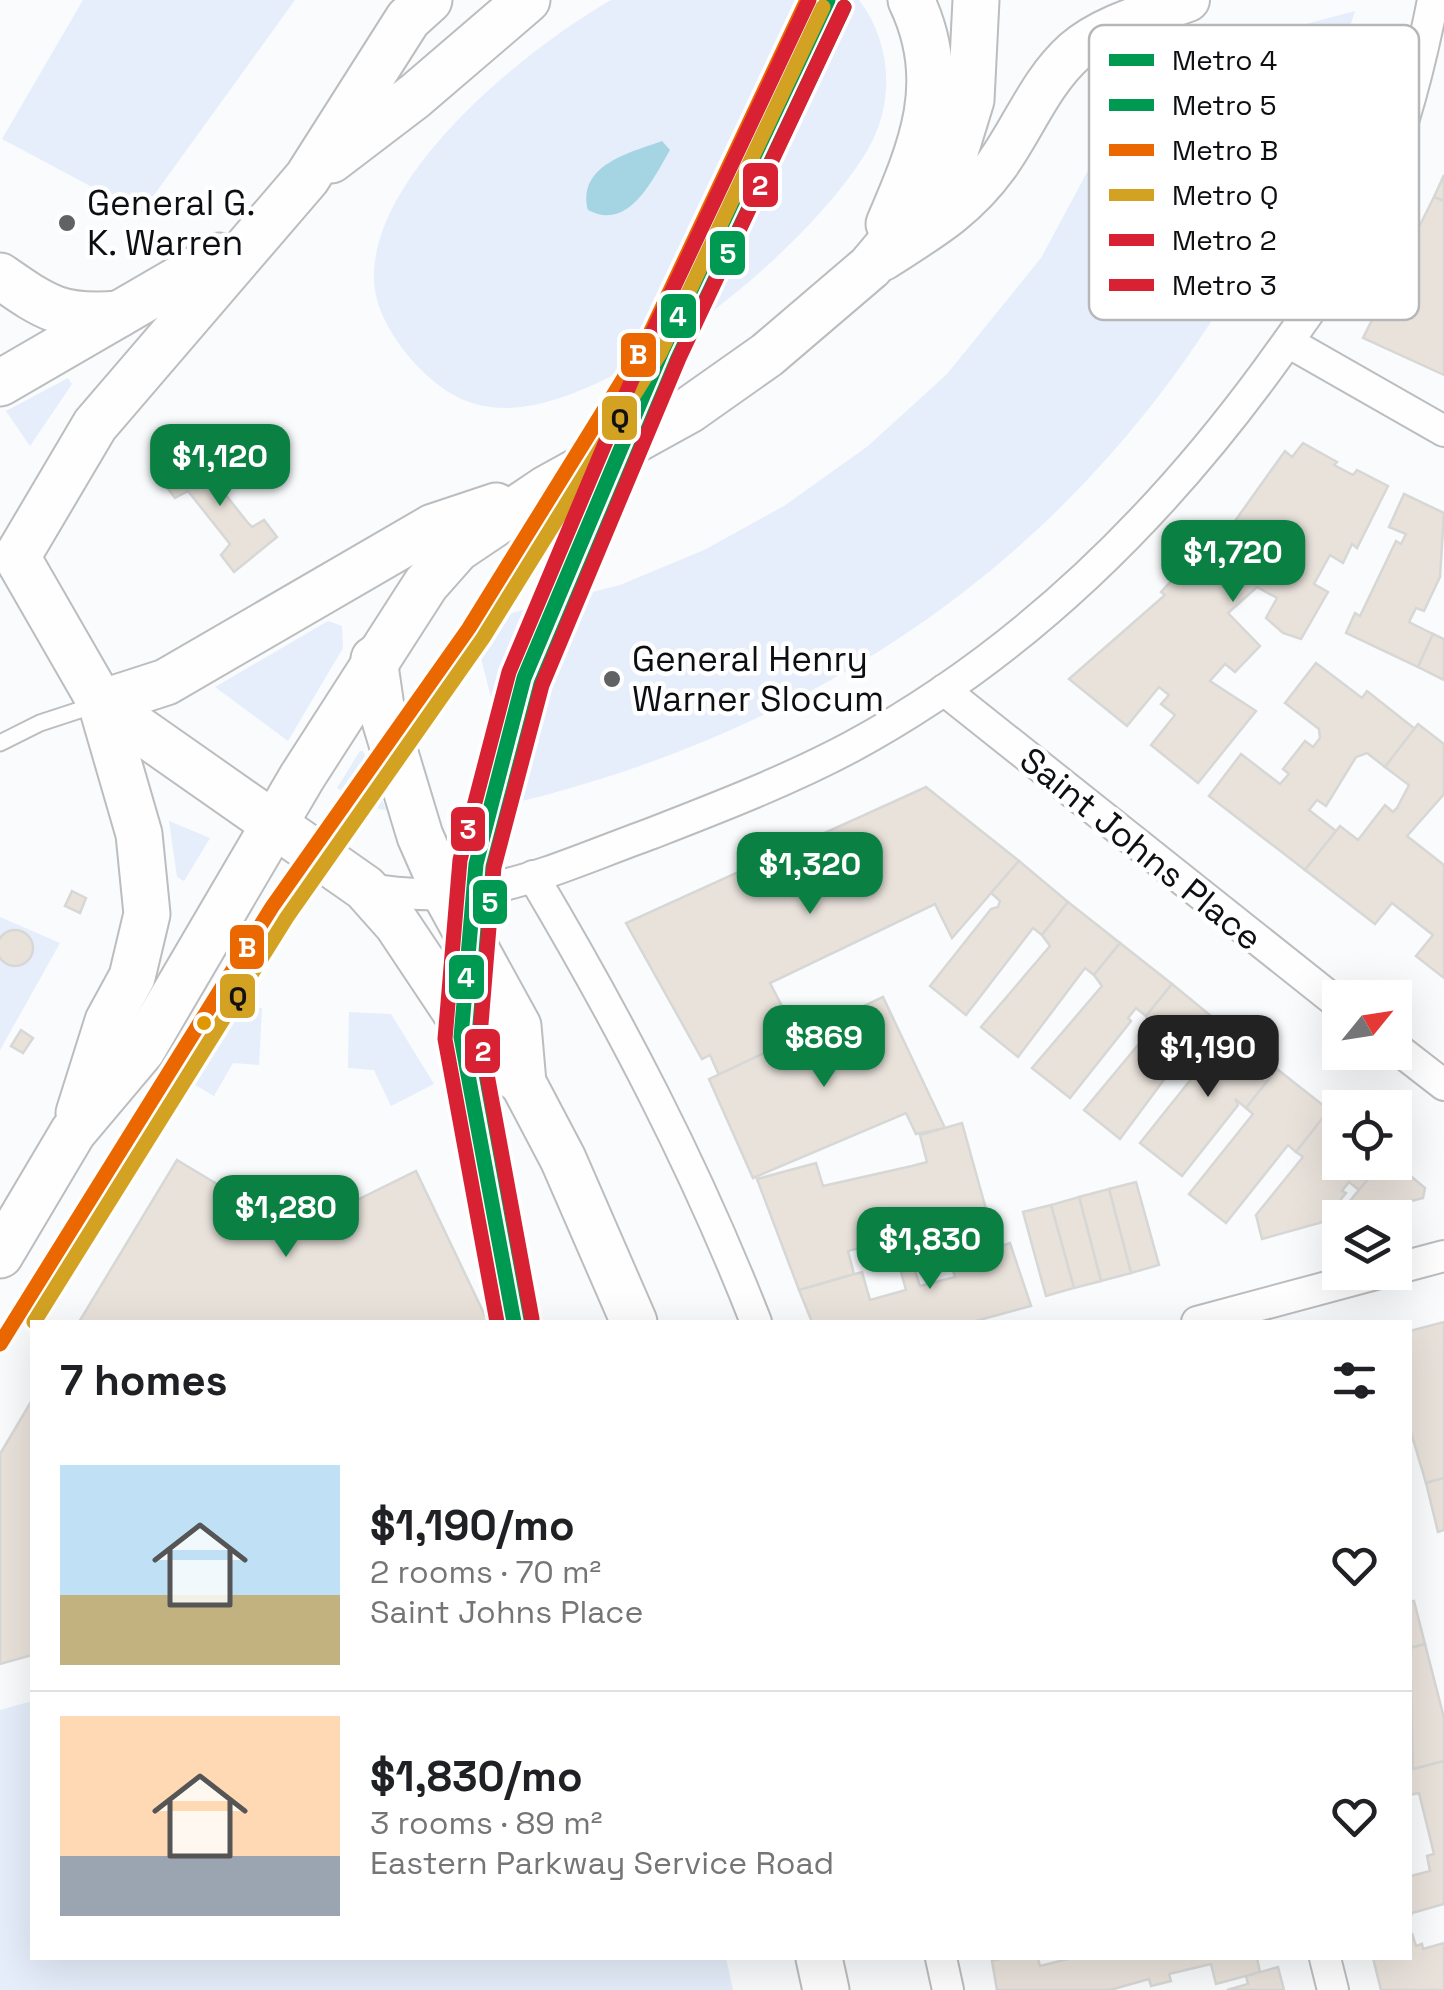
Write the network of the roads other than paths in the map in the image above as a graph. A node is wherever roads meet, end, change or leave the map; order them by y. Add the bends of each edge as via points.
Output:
1 (429, 0) edge
2 (526, 0) edge
3 (912, 0) edge
4 (976, 0) edge
5 (1188, 0) edge
6 (1434, 0) edge
7 (1125, 25) edge
8 (1089, 42) edge
9 (1419, 69) edge
10 (307, 178) junction
11 (254, 234) junction
12 (870, 267) junction
13 (0, 276) edge
14 (122, 314) junction
15 (1302, 320) edge
16 (1288, 342) junction
17 (0, 383) edge
18 (1444, 432) edge
19 (546, 489) junction
20 (8, 553) edge
21 (374, 659) junction
22 (944, 690) junction
23 (101, 704) junction
24 (0, 743) edge
25 (273, 824) junction
26 (533, 876) junction
27 (366, 888) junction
28 (446, 895) junction
29 (1322, 991) edge
30 (1412, 1060) edge
31 (523, 1083) junction
32 (1444, 1085) edge
33 (74, 1132) junction
34 (0, 1255) edge
35 (1444, 1256) edge
36 (1412, 1264) edge
37 (1322, 1288) edge
38 (633, 1320) edge
39 (755, 1320) edge
40 (1204, 1320) edge
41 (819, 1960) edge
42 (941, 1960) edge
43 (1326, 1960) edge
44 (826, 1990) edge
45 (948, 1990) edge
46 (1334, 1990) edge

1 - 10 main road via 408,19
2 - 10 main road
3 - 12 main road via 930,52 929,107
4 - 12 main road via 976,65 956,152 937,188
5 - 7 main road
6 - 9 street
8 - 12 main road via 1058,68 996,166 956,214
10 - 11 main road
11 - 14 main road
11 - 20 main road via 95,425
12 - 19 main road via 767,355 689,410
13 - 14 main road via 51,312
14 - 17 main road
15 - 16 street
16 - 18 street
16 - 22 street via 1214,443 1111,556
19 - 21 main road via 457,550
19 - 23 main road via 433,527 166,682
20 - 23 main road
21 - 25 main road
21 - 28 main road via 397,766
22 - 26 street via 849,748 775,782
22 - 29 street, Saint Johns Place
23 - 24 lane
23 - 25 main road
23 - 33 main road via 139,834 147,914 132,977 108,1020
25 - 27 main road
25 - 33 main road via 142,1050
26 - 28 street via 491,892
26 - 39 street via 668,1117
27 - 28 street
27 - 31 main road via 398,924 481,1050
28 - 31 main road via 518,1026
30 - 32 street
31 - 38 main road
33 - 34 main road
35 - 36 street
37 - 40 street
41 - 44 main road
42 - 45 street
43 - 46 street

